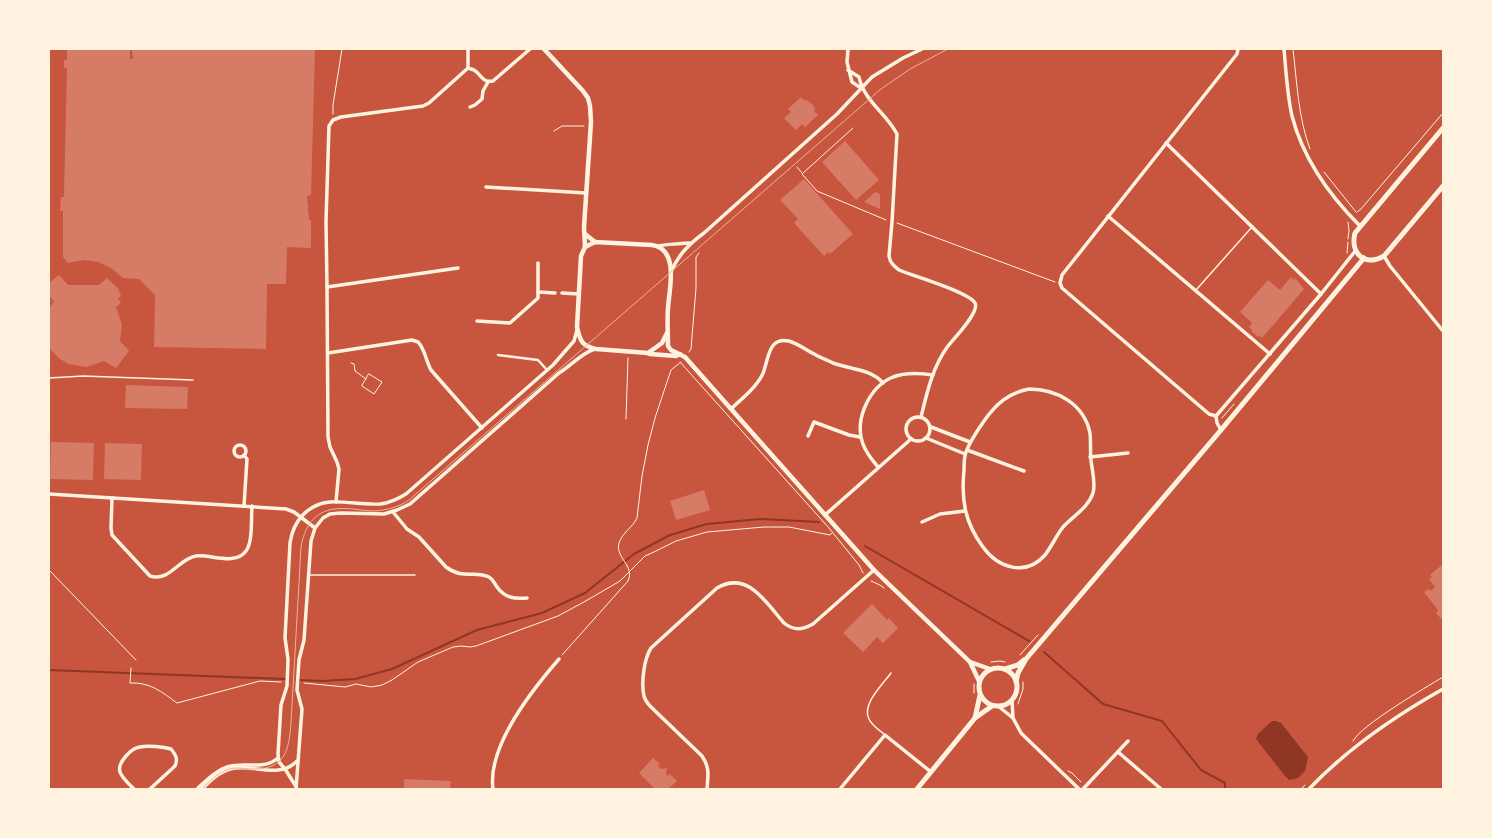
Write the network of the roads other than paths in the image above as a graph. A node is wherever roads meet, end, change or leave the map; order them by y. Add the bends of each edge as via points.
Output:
1 (468, 49) edge
2 (530, 49) edge
3 (544, 49) edge
4 (848, 49) edge
5 (922, 49) edge
6 (1238, 49) edge
7 (1284, 49) edge
8 (468, 68) junction
9 (848, 70) junction
10 (488, 82) junction
11 (861, 88) junction
12 (470, 107) dead end
13 (1443, 128) edge
14 (1166, 143) junction
15 (1443, 186) edge
16 (486, 187) dead end
17 (586, 193) junction
18 (1108, 216) junction
19 (1360, 226) junction
20 (1252, 228) junction
21 (585, 234) junction
22 (595, 242) junction
23 (690, 243) junction
24 (658, 246) junction
25 (585, 247) junction
26 (1356, 250) junction
27 (1384, 256) junction
28 (1364, 258) junction
29 (538, 263) dead end
30 (458, 268) dead end
31 (671, 272) junction
32 (327, 287) junction
33 (1195, 291) junction
34 (538, 292) junction
35 (555, 293) dead end
36 (562, 293) dead end
37 (579, 294) junction
38 (1321, 294) junction
39 (477, 321) dead end
40 (577, 327) junction
41 (1443, 331) edge
42 (668, 332) junction
43 (596, 349) junction
44 (328, 353) junction
45 (648, 353) junction
46 (678, 354) junction
47 (1270, 354) junction
48 (498, 355) dead end
49 (547, 370) junction
50 (933, 374) junction
51 (49, 378) edge
52 (192, 380) dead end
53 (883, 383) junction
54 (731, 409) junction
55 (921, 416) junction
56 (1216, 416) junction
57 (482, 428) junction
58 (931, 428) junction
59 (1221, 430) junction
60 (808, 436) dead end
61 (860, 437) junction
62 (926, 438) junction
63 (911, 439) junction
64 (970, 442) junction
65 (967, 450) junction
66 (1128, 453) dead end
67 (965, 454) junction
68 (244, 455) dead end
69 (1090, 457) junction
70 (878, 467) junction
71 (1024, 471) dead end
72 (49, 494) edge
73 (112, 498) junction
74 (336, 502) junction
75 (244, 506) junction
76 (252, 506) junction
77 (965, 511) junction
78 (394, 512) junction
79 (825, 515) junction
80 (300, 517) junction
81 (922, 522) dead end
82 (315, 528) junction
83 (874, 570) junction
84 (309, 575) junction
85 (415, 575) dead end
86 (527, 598) dead end
87 (559, 659) road end
88 (1026, 659) junction
89 (970, 662) junction
90 (990, 669) junction
91 (1005, 669) junction
92 (892, 673) dead end
93 (979, 681) junction
94 (1016, 682) junction
95 (1443, 689) edge
96 (980, 695) junction
97 (1012, 700) junction
98 (995, 706) junction
99 (975, 718) junction
100 (1013, 718) junction
101 (885, 735) junction
102 (1128, 741) dead end
103 (1118, 752) junction
104 (278, 758) junction
105 (297, 761) junction
106 (285, 769) junction
107 (931, 772) junction
108 (295, 787) edge
109 (134, 789) edge
110 (150, 789) edge
111 (197, 789) edge
112 (202, 789) edge
113 (493, 789) edge
114 (707, 789) edge
115 (840, 789) edge
116 (917, 789) edge
117 (1079, 789) edge
118 (1083, 789) edge
119 (1161, 789) edge
120 (1309, 789) edge

1 - 8 street
2 - 10 street via 499,77
3 - 17 street via 588,98 592,114
4 - 9 street
5 - 11 street via 872,77
6 - 14 street via 1237,54
7 - 19 street via 1292,114 1304,150 1320,178
8 - 10 street
8 - 32 street via 423,106 341,117 333,120 329,126
9 - 11 street via 852,82
9 - 11 street via 859,77
10 - 12 street via 482,99
11 - 23 street via 838,114
11 - 50 street via 892,124 897,134 890,261 894,267 906,273 965,295 976,305 974,314 941,356
13 - 19 main road
14 - 18 street
14 - 20 street
15 - 27 main road
16 - 17 street
17 - 21 street
18 - 33 street
18 - 56 street via 1062,275 1062,288 1209,414
19 - 26 main road via 1355,233
20 - 33 lane
20 - 38 street
21 - 22 street
21 - 25 street
22 - 24 street
22 - 25 street
23 - 24 street
23 - 31 street
24 - 31 street via 667,255
25 - 37 street via 581,256
26 - 28 main road
26 - 38 street
27 - 28 main road via 1374,260
27 - 41 street
28 - 59 main road
29 - 34 street
30 - 32 street
31 - 42 street
32 - 44 street
33 - 47 street
34 - 35 street
34 - 39 street via 538,298 510,323
36 - 37 street
37 - 40 street
38 - 47 street
40 - 43 street via 583,343
40 - 49 street via 574,341
42 - 45 street via 662,343
42 - 46 street via 668,346
43 - 45 street
43 - 78 street via 584,354 559,373 414,501
44 - 57 street via 412,340 418,342 431,370
44 - 74 street via 328,437 339,469
45 - 46 street
46 - 54 street via 685,357
47 - 56 street
48 - 49 street via 538,360
49 - 57 street
50 - 53 street via 903,374
50 - 55 street
51 - 52 lane via 83,376
53 - 54 street via 869,373 831,362 785,341 772,347 758,382
53 - 61 street via 865,406
54 - 79 street
55 - 58 street
55 - 63 street via 916,416 908,422 906,431
56 - 59 street
57 - 74 street via 398,499 381,504
58 - 62 street
58 - 64 street
59 - 88 main road
60 - 61 street via 814,422
61 - 70 street via 866,452
62 - 63 street via 921,441
62 - 67 street
63 - 70 street
64 - 65 street
64 - 69 street via 997,404 1009,395 1024,390 1041,389 1063,396 1082,415 1090,435
65 - 67 street
65 - 71 street
66 - 69 street
67 - 77 street
68 - 75 street via 247,458
69 - 77 street via 1094,484 1091,498 1064,526 1037,562 1020,568 1001,564 977,538
70 - 79 street
72 - 73 street
73 - 75 street
73 - 76 street via 112,535 150,576 156,578 169,574 191,557 230,559 243,555 250,542
74 - 80 street via 318,505
75 - 76 street
76 - 80 street via 286,509
77 - 81 street via 940,514
78 - 82 street via 336,513 323,518
78 - 86 street via 407,529 419,537 451,571 462,575 488,576 508,598
79 - 83 street
80 - 82 street
80 - 104 street via 290,540 285,638 288,659 287,686 280,705
82 - 84 street via 311,541
83 - 89 street
83 - 114 street via 805,629 793,628 784,623 748,586 735,582 723,585 651,648 646,660 643,688 645,698 651,707 702,756 707,764
84 - 85 lane
84 - 105 street via 297,690 302,709
87 - 113 street via 528,695 502,743 492,772
88 - 91 main road
88 - 94 main road
89 - 90 street
89 - 93 street
90 - 91 main road
90 - 93 main road
91 - 94 main road via 1012,674
92 - 101 lane via 869,702 866,710 872,724
93 - 96 main road
94 - 97 main road via 1016,693
95 - 120 street via 1392,720
96 - 98 main road via 985,702
96 - 99 main road
97 - 98 main road via 1006,705
97 - 100 street
98 - 99 main road
98 - 100 street
99 - 107 main road
100 - 117 street via 1021,733
101 - 107 street
101 - 115 street
102 - 103 street
103 - 118 street
103 - 119 street
104 - 106 street
104 - 111 street via 264,765 233,765 225,768 212,775
105 - 106 street
105 - 108 street
106 - 108 street
106 - 112 street via 232,769 217,776
107 - 116 main road
109 - 110 street via 119,771 121,761 140,747 171,749 176,755 175,766

